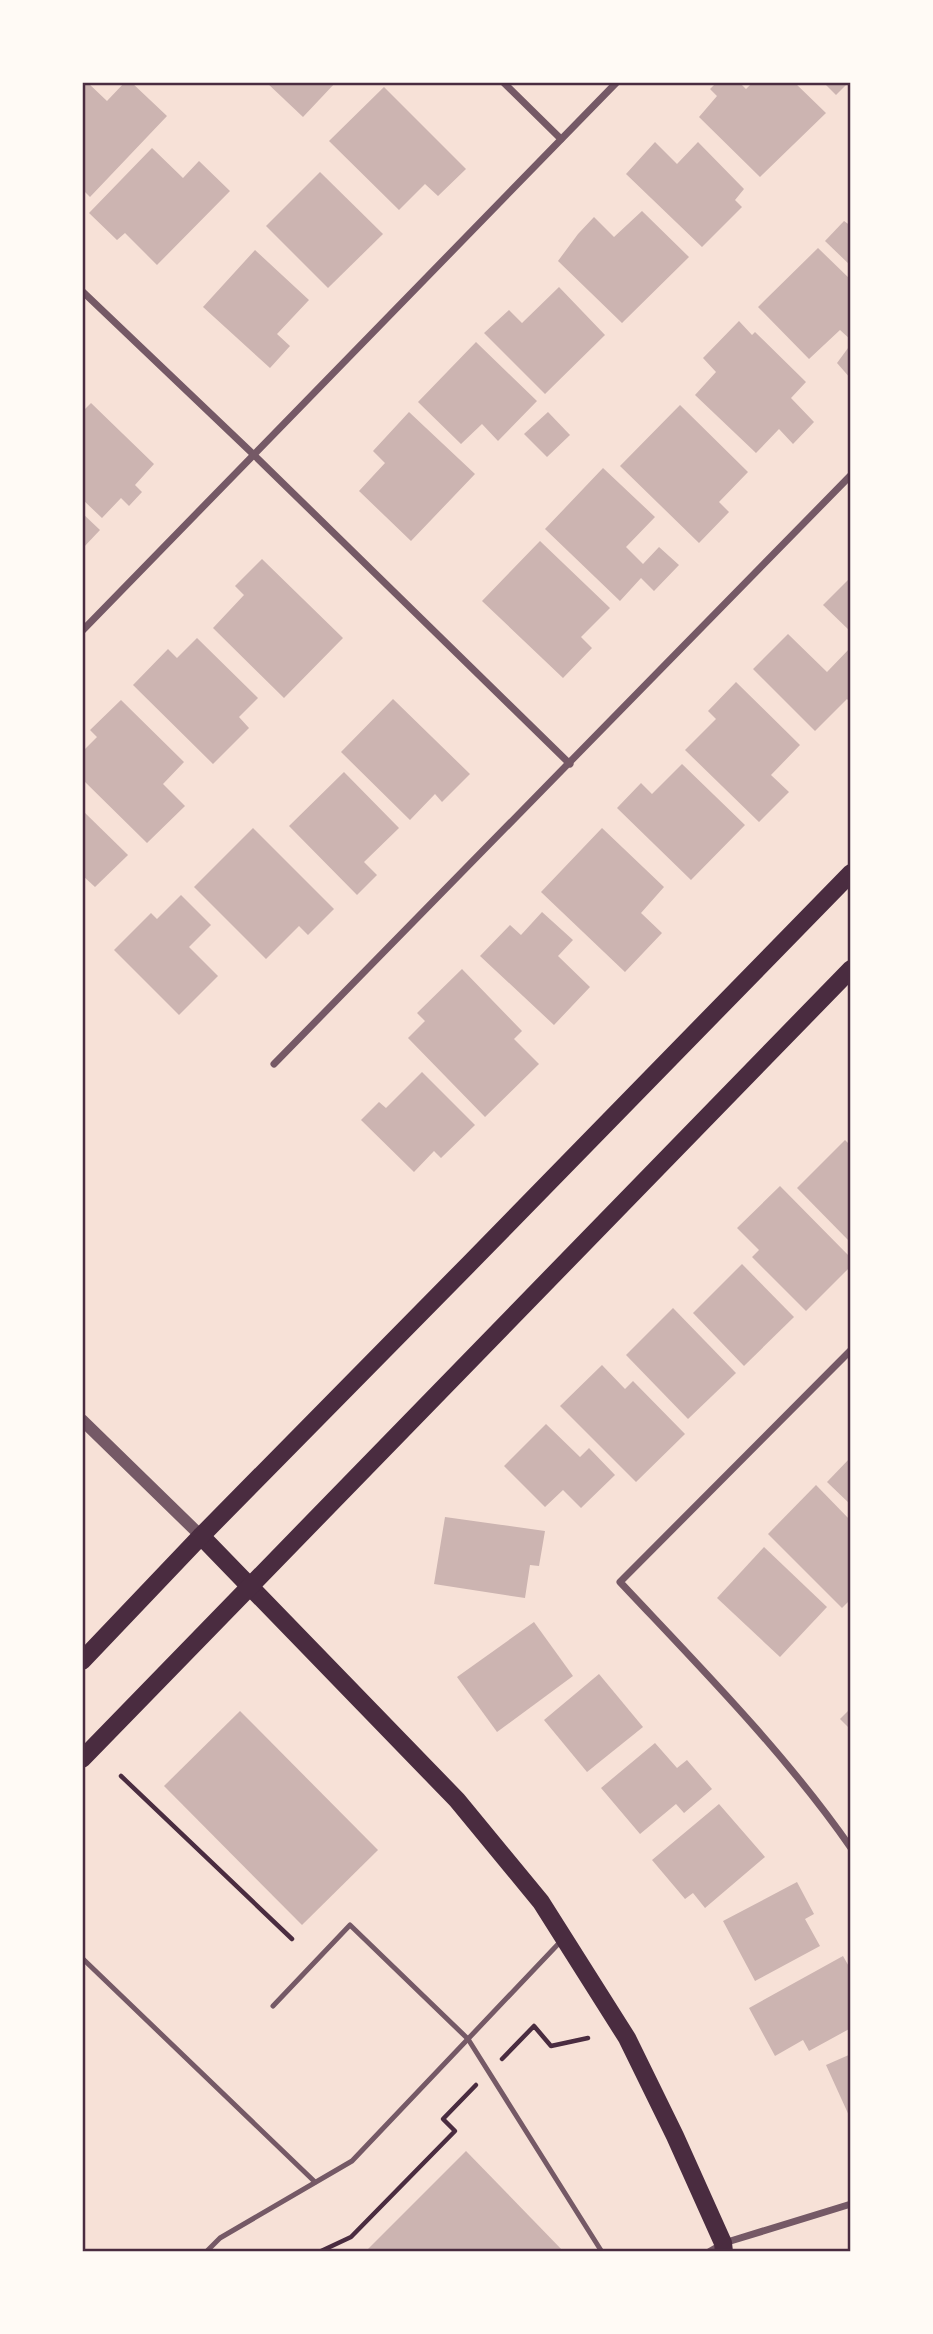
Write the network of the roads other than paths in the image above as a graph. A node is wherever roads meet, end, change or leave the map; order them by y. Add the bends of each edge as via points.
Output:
1 (503, 82) edge
2 (617, 82) edge
3 (561, 139) junction
4 (82, 291) edge
5 (254, 455) junction
6 (851, 475) edge
7 (82, 631) edge
8 (570, 764) junction
9 (851, 873) edge
10 (851, 969) edge
11 (274, 1064) dead end
12 (851, 1350) edge
13 (82, 1420) edge
14 (201, 1536) junction
15 (250, 1586) junction
16 (82, 1661) edge
17 (82, 1759) edge
18 (851, 1848) edge
19 (564, 1937) junction
20 (82, 1958) edge
21 (273, 2006) dead end
22 (468, 2039) junction
23 (315, 2182) junction
24 (851, 2204) edge
25 (718, 2249) edge
26 (206, 2252) edge
27 (602, 2252) edge

1 - 3 street
2 - 3 street
3 - 5 street
4 - 5 street
5 - 7 street
5 - 8 street
6 - 8 street
8 - 11 street
9 - 14 main road
10 - 15 main road
12 - 18 street via 620,1582 750,1724
13 - 14 street
14 - 15 main road
14 - 16 main road
15 - 17 main road
15 - 19 main road via 457,1800
19 - 22 lane
19 - 25 main road via 627,2038 676,2136
20 - 23 lane
21 - 22 lane via 350,1925
22 - 23 lane via 352,2161
22 - 27 lane
23 - 26 lane via 220,2238
24 - 25 street

